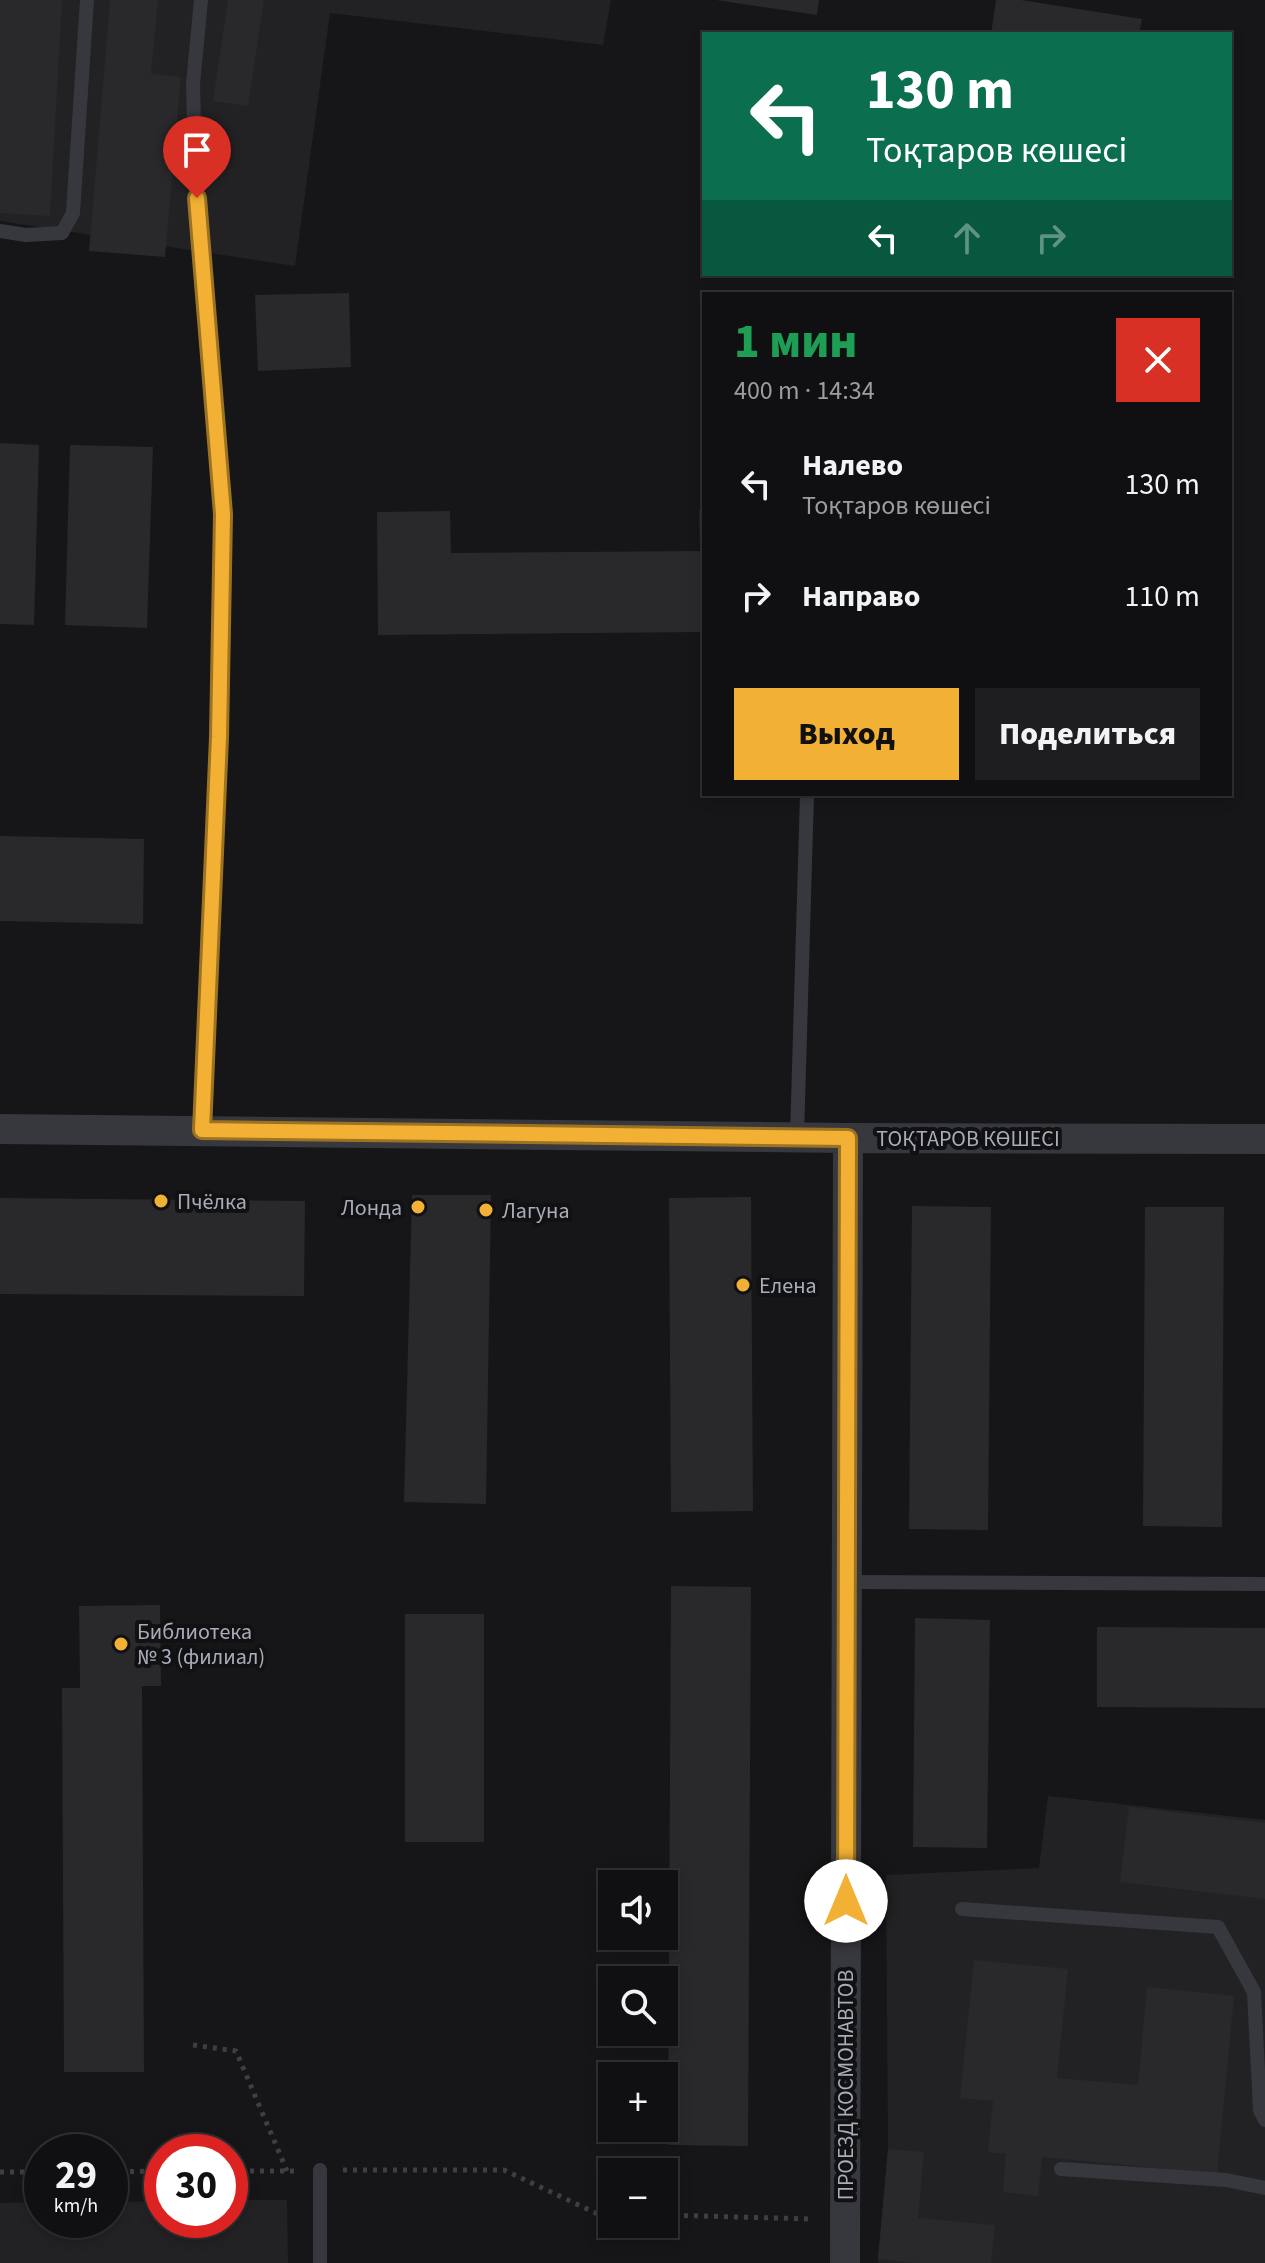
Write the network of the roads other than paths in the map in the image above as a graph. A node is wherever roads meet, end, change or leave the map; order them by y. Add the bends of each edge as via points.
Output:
1 (87, 0) edge
2 (201, 0) edge
3 (0, 231) edge
4 (807, 796) edge
5 (0, 1129) edge
6 (202, 1130) junction
7 (797, 1137) junction
8 (848, 1138) junction
9 (1265, 1139) edge
10 (847, 1582) junction
11 (1265, 1584) edge
12 (962, 1909) dead end
13 (1265, 2120) edge
14 (1061, 2169) dead end
15 (320, 2170) road end
16 (1265, 2188) edge
17 (320, 2263) edge
18 (845, 2263) edge

1 - 3 lane via 73,213 62,233
2 - 6 lane via 193,84 195,167 223,514
4 - 7 lane
5 - 6 street, ТОҚТАРОВ КӨШЕСІ
6 - 7 street, ТОҚТАРОВ КӨШЕСІ
7 - 8 street, ТОҚТАРОВ КӨШЕСІ
8 - 9 street, ТОҚТАРОВ КӨШЕСІ
8 - 10 street, ПРОЕЗД КОСМОНАВТОВ
10 - 11 lane
10 - 18 street, ПРОЕЗД КОСМОНАВТОВ
12 - 13 lane via 1218,1927 1254,1992 1260,2110
14 - 16 lane via 1226,2180
15 - 17 lane

